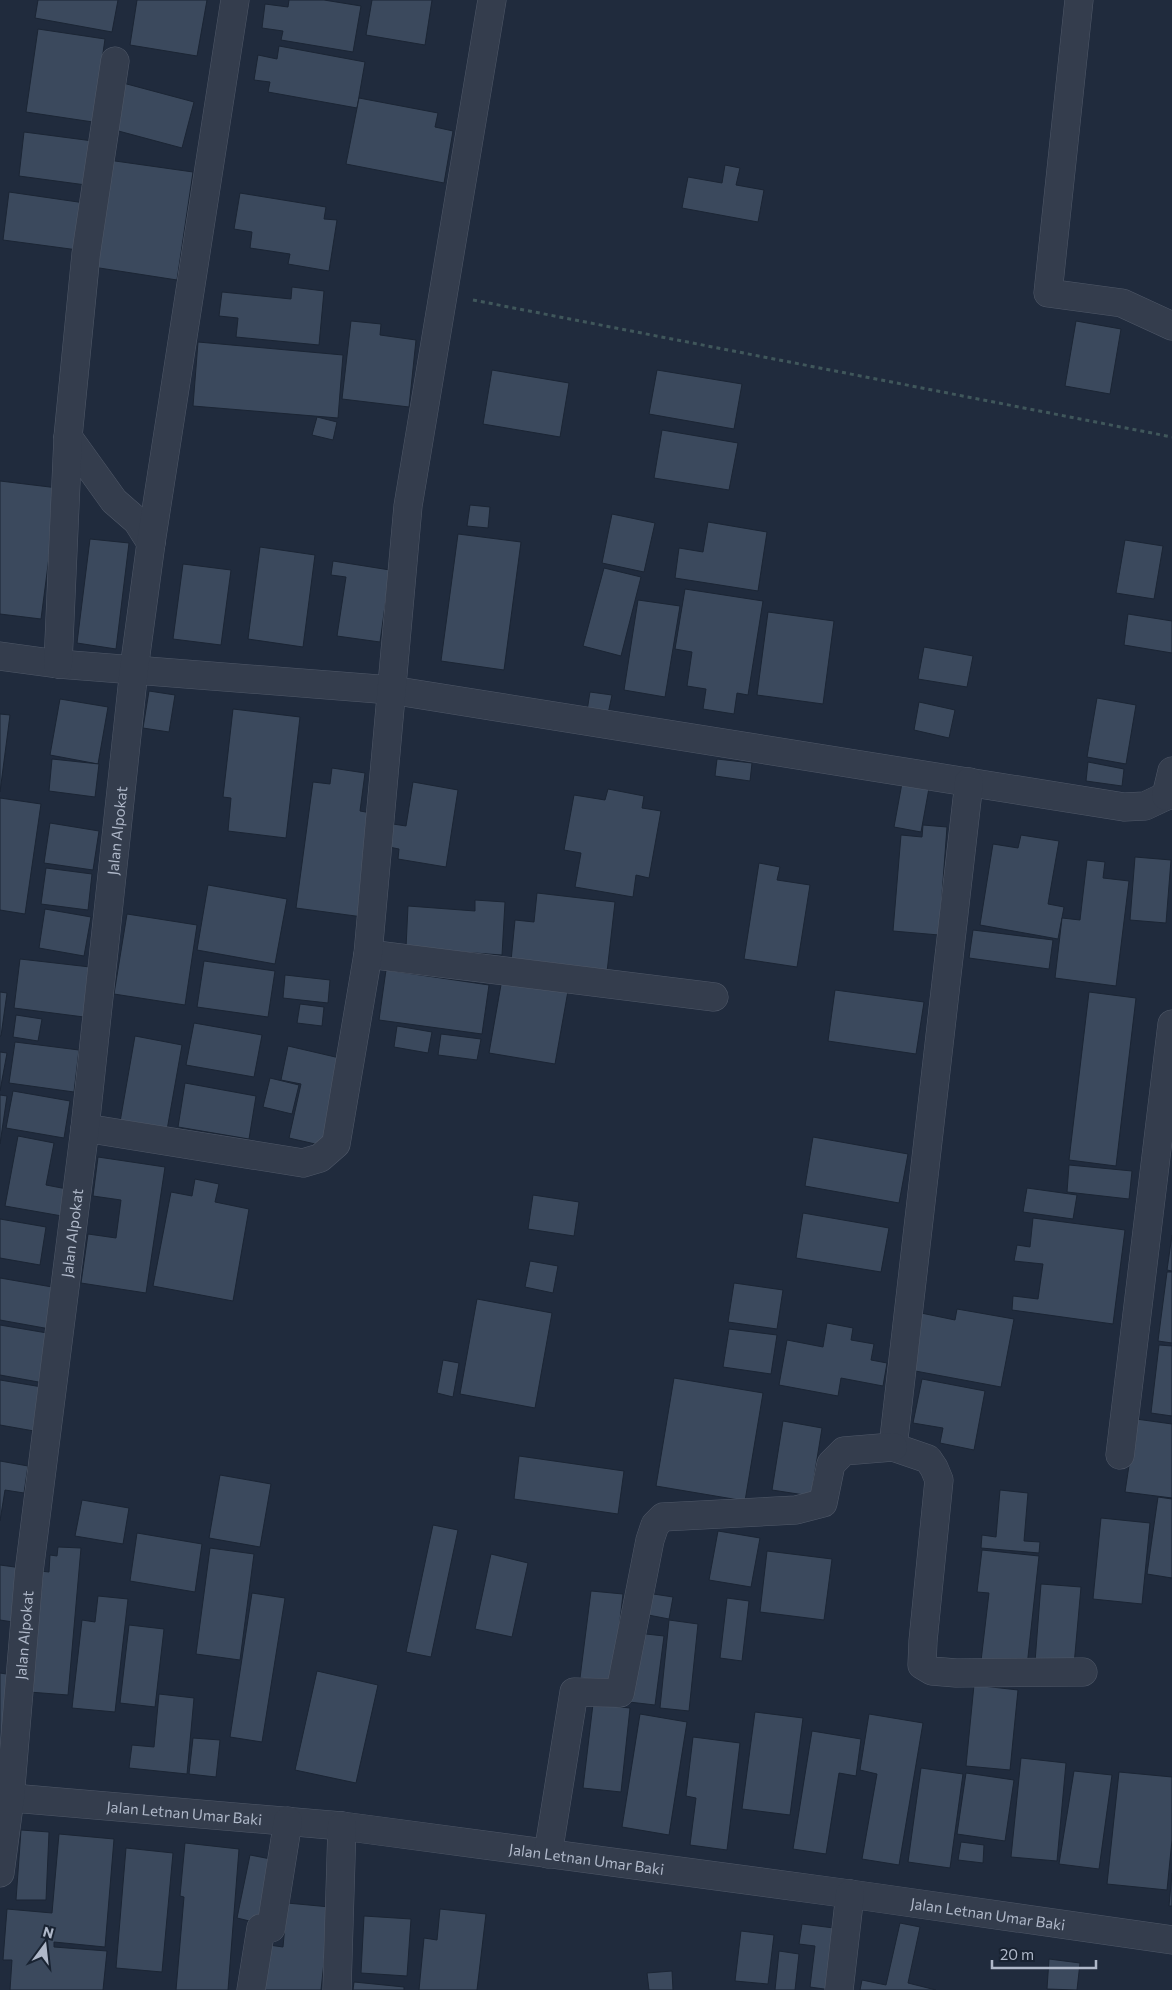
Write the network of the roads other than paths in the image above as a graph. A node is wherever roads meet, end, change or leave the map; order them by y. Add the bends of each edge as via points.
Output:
1 (235, 0) edge
2 (492, 0) edge
3 (1079, 0) edge
4 (115, 61) dead end
5 (1172, 326) edge
6 (68, 436) junction
7 (151, 543) junction
8 (0, 656) edge
9 (58, 664) junction
10 (134, 669) junction
11 (391, 690) junction
12 (969, 782) junction
13 (1170, 790) edge
14 (368, 954) junction
15 (714, 997) dead end
16 (1172, 1024) edge
17 (85, 1128) junction
18 (893, 1447) junction
19 (1120, 1455) dead end
20 (1084, 1672) dead end
21 (5, 1798) edge
22 (288, 1821) junction
23 (342, 1826) junction
24 (548, 1854) junction
25 (0, 1873) edge
26 (850, 1894) junction
27 (1172, 1940) edge
28 (250, 1990) edge
29 (338, 1990) edge
30 (839, 1990) edge

1 - 7 street, Jalan Alpokat
2 - 11 street via 408,506
3 - 5 street via 1048,293 1122,303
4 - 6 street via 86,254
6 - 7 street via 114,501 137,521
6 - 9 street
7 - 10 street, Jalan Alpokat
8 - 9 street
9 - 10 street
10 - 11 street
10 - 17 street, Jalan Alpokat
11 - 12 street
11 - 14 street
12 - 13 street via 1124,807 1145,806
12 - 18 street
14 - 15 street
14 - 17 street via 336,1144 320,1158 303,1163
16 - 19 street
17 - 21 street, Jalan Alpokat via 29,1572
18 - 20 street via 928,1459 938,1480 922,1665 932,1671 956,1673
18 - 24 street via 844,1450 831,1464 823,1503 796,1510 663,1516 654,1525 620,1693 574,1692
21 - 22 street, Jalan Letnan Umar Baki
21 - 25 street, Jalan Alpokat
22 - 23 street, Jalan Letnan Umar Baki
22 - 28 street via 271,1928 262,1928
23 - 24 street, Jalan Letnan Umar Baki
23 - 29 street
24 - 26 street, Jalan Letnan Umar Baki
26 - 27 street, Jalan Letnan Umar Baki
26 - 30 street

